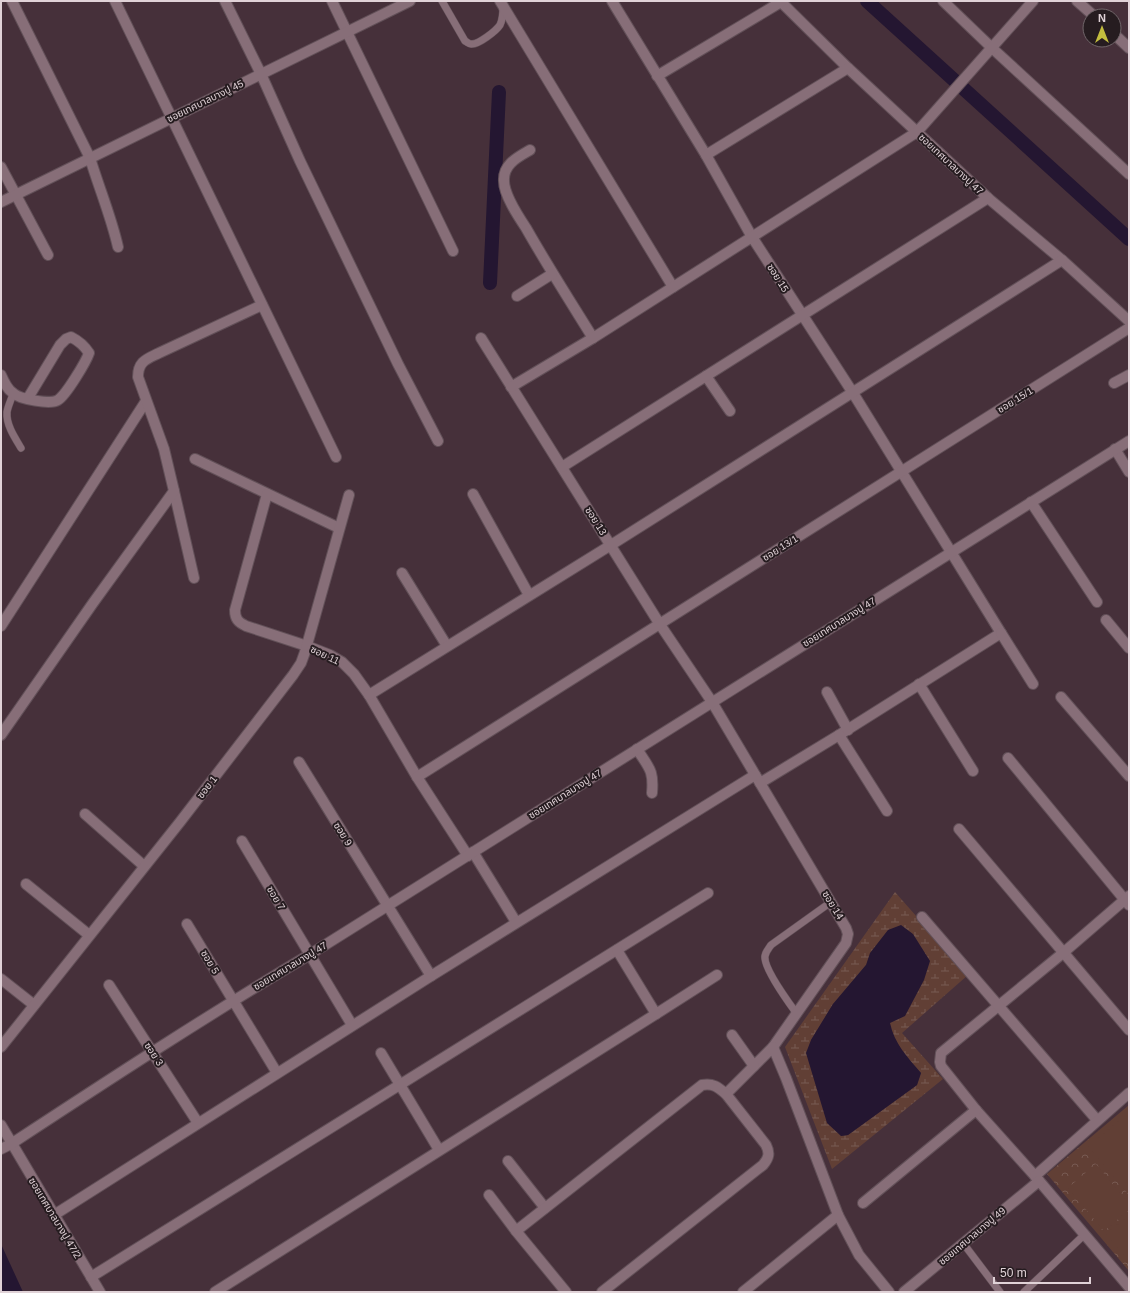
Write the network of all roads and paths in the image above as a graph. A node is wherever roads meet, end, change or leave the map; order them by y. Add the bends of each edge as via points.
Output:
1 (12, 1) edge
2 (115, 1) edge
3 (225, 1) edge
4 (332, 1) edge
5 (410, 1) edge
6 (442, 1) edge
7 (612, 1) edge
8 (943, 1) edge
9 (1033, 1) edge
10 (1078, 1) edge
11 (781, 2) edge
12 (502, 4) edge
13 (1085, 8) edge
14 (347, 31) junction
15 (992, 48) junction
16 (848, 68) junction
17 (261, 74) junction
18 (657, 76) junction
19 (172, 118) junction
20 (917, 132) junction
21 (530, 150) dead end
22 (706, 155) junction
23 (90, 158) junction
24 (1, 167) edge
25 (1129, 174) edge
26 (15, 196) junction
27 (988, 198) junction
28 (1, 202) edge
29 (752, 237) junction
30 (118, 247) dead end
31 (453, 251) dead end
32 (48, 255) dead end
33 (1062, 260) junction
34 (552, 274) junction
35 (673, 287) junction
36 (517, 296) dead end
37 (262, 305) junction
38 (802, 315) junction
39 (1129, 321) edge
40 (1129, 328) edge
41 (481, 338) dead end
42 (593, 338) junction
43 (1, 375) edge
44 (1129, 375) edge
45 (706, 376) junction
46 (1114, 383) dead end
47 (511, 387) junction
48 (853, 393) junction
49 (13, 394) junction
50 (28, 398) junction
51 (146, 401) junction
52 (730, 411) dead end
53 (438, 441) dead end
54 (1129, 441) edge
55 (22, 448) dead end
56 (1116, 449) junction
57 (336, 457) dead end
58 (195, 459) dead end
59 (562, 467) junction
60 (901, 472) junction
61 (1129, 472) edge
62 (174, 491) junction
63 (267, 494) junction
64 (473, 494) dead end
65 (349, 495) dead end
66 (1031, 502) junction
67 (339, 528) junction
68 (611, 545) junction
69 (951, 552) junction
70 (402, 574) dead end
71 (194, 578) dead end
72 (529, 595) junction
73 (1097, 602) dead end
74 (1106, 620) dead end
75 (659, 623) junction
76 (1, 626) edge
77 (1001, 633) junction
78 (307, 646) junction
79 (447, 646) junction
80 (1129, 648) edge
81 (919, 684) junction
82 (1033, 684) dead end
83 (827, 692) dead end
84 (369, 695) junction
85 (1061, 697) dead end
86 (712, 702) junction
87 (848, 730) junction
88 (1, 735) edge
89 (839, 736) junction
90 (637, 749) junction
91 (1008, 758) dead end
92 (299, 762) dead end
93 (973, 770) dead end
94 (1129, 776) edge
95 (418, 777) junction
96 (758, 779) junction
97 (652, 793) dead end
98 (887, 811) dead end
99 (85, 814) dead end
100 (959, 829) dead end
101 (242, 841) dead end
102 (470, 854) junction
103 (144, 866) junction
104 (26, 884) dead end
105 (708, 894) dead end
106 (1127, 900) edge
107 (831, 902) junction
108 (387, 906) junction
109 (922, 917) dead end
110 (516, 922) junction
111 (187, 924) dead end
112 (89, 935) junction
113 (617, 950) junction
114 (1063, 953) junction
115 (310, 955) junction
116 (717, 975) dead end
117 (431, 976) junction
118 (1, 979) edge
119 (109, 985) dead end
120 (234, 1000) junction
121 (34, 1005) junction
122 (998, 1007) junction
123 (656, 1014) junction
124 (796, 1014) junction
125 (352, 1025) junction
126 (1129, 1030) edge
127 (732, 1035) dead end
128 (1, 1047) edge
129 (773, 1047) junction
130 (152, 1052) junction
131 (381, 1053) dead end
132 (754, 1066) junction
133 (277, 1073) junction
134 (399, 1085) junction
135 (1129, 1093) edge
136 (726, 1094) junction
137 (976, 1110) junction
138 (1097, 1120) junction
139 (198, 1123) junction
140 (1, 1125) edge
141 (11, 1144) junction
142 (1, 1149) edge
143 (439, 1150) junction
144 (508, 1161) dead end
145 (1037, 1178) junction
146 (489, 1195) dead end
147 (862, 1204) dead end
148 (545, 1208) junction
149 (54, 1215) junction
150 (838, 1215) junction
151 (516, 1231) junction
152 (1084, 1235) junction
153 (963, 1243) junction
154 (91, 1277) junction
155 (1129, 1287) edge
156 (100, 1292) edge
157 (215, 1292) edge
158 (566, 1292) edge
159 (602, 1292) edge
160 (743, 1292) edge
161 (889, 1292) edge
162 (904, 1292) edge
163 (1000, 1292) edge
164 (1024, 1292) edge

1 - 23 street
2 - 19 street
3 - 17 street
4 - 14 street
5 - 14 street, ซอยเทศบาลบางปู 45
6 - 12 lane via 465,41 471,44 477,43 500,25
7 - 18 street, ซอย 15
8 - 15 street
9 - 15 street
10 - 13 street
11 - 16 street, ซอยเทศบาลบางปู 47
11 - 18 street
12 - 35 street
14 - 17 street, ซอยเทศบาลบางปู 45
14 - 31 street
15 - 20 street
15 - 25 street
16 - 20 street, ซอยเทศบาลบางปู 47
16 - 22 street
17 - 19 street, ซอยเทศบาลบางปู 45
17 - 53 street via 300,161
18 - 22 street, ซอย 15
19 - 23 street, ซอยเทศบาลบางปู 45
19 - 37 street
20 - 27 street, ซอยเทศบาลบางปู 47
20 - 29 street
21 - 34 street via 510,163 504,182 506,192
22 - 29 street, ซอย 15
23 - 26 street, ซอยเทศบาลบางปู 45
23 - 30 street
24 - 26 street
26 - 28 street, ซอยเทศบาลบางปู 45
26 - 32 street
27 - 33 street, ซอยเทศบาลบางปู 47
27 - 38 street
29 - 35 street
29 - 38 street, ซอย 15
33 - 39 street, ซอยเทศบาลบางปู 47
33 - 48 street
34 - 36 street
34 - 42 street
35 - 42 street
37 - 51 street via 144,361 139,366 138,377
37 - 57 street
38 - 45 street
38 - 48 street, ซอย 15
40 - 60 street, ซอย 15/1
41 - 47 street, ซอย 13
42 - 47 street
43 - 49 street
44 - 46 street
45 - 52 street
45 - 59 street
47 - 59 street, ซอย 13
48 - 60 street, ซอย 15
48 - 68 street
49 - 50 street
49 - 55 lane via 7,418
50 - 50 street via 42,402 58,400 87,360 89,353 86,347 71,337 66,339
51 - 62 street via 164,449
51 - 76 street
54 - 56 street, ซอยเทศบาลบางปู 47
56 - 61 street
56 - 66 street, ซอยเทศบาลบางปู 47
58 - 63 street
59 - 68 street, ซอย 13
60 - 69 street, ซอย 15
60 - 75 street, ซอย 13/1
62 - 71 street
62 - 88 street
63 - 67 street
63 - 78 street, ซอย 11 via 235,610 236,619 246,626
64 - 72 street
65 - 67 street, ซอย 1
66 - 69 street, ซอยเทศบาลบางปู 47
66 - 73 street
67 - 78 street, ซอย 1
68 - 72 street
68 - 75 street, ซอย 13
69 - 77 street, ซอย 15
69 - 86 street, ซอยเทศบาลบางปู 47
70 - 79 street
72 - 79 street
74 - 80 street
75 - 86 street, ซอย 13
75 - 95 street, ซอย 13/1
77 - 81 street
77 - 82 street, ซอย 15
78 - 84 street, ซอย 11 via 342,662
78 - 103 street, ซอย 1 via 293,675
79 - 84 street
81 - 87 street
81 - 93 street
83 - 87 street
84 - 95 street, ซอย 11
85 - 94 street
86 - 90 street, ซอยเทศบาลบางปู 47
86 - 96 street, ซอย 14
87 - 89 street
89 - 96 street
89 - 98 street
90 - 97 street via 653,776
90 - 102 street, ซอยเทศบาลบางปู 47
91 - 106 street
92 - 108 street, ซอย 9
95 - 102 street, ซอย 11
96 - 107 street, ซอย 14
96 - 110 street
99 - 103 street
100 - 114 street
101 - 115 street, ซอย 7
102 - 108 street, ซอยเทศบาลบางปู 47
102 - 110 street, ซอย 11
103 - 112 street, ซอย 1
104 - 112 street
105 - 113 street
106 - 114 street
107 - 124 street, ซอย 14 via 846,928 848,938
107 - 124 lane via 771,945 765,956 778,986
108 - 115 street, ซอยเทศบาลบางปู 47
108 - 117 street, ซอย 9
109 - 122 street
110 - 117 street
111 - 120 street, ซอย 5
112 - 121 street, ซอย 1
113 - 123 street
113 - 134 street
114 - 122 street
114 - 126 street
115 - 120 street, ซอยเทศบาลบางปู 47
115 - 125 street, ซอย 7
116 - 123 street
117 - 125 street
118 - 121 street
119 - 130 street, ซอย 3
120 - 130 street, ซอยเทศบาลบางปู 47
120 - 133 street, ซอย 5
121 - 128 street, ซอย 1
122 - 137 street via 940,1057 941,1066
122 - 138 street
123 - 143 street
124 - 129 street, ซอย 14
125 - 133 street
127 - 132 street
129 - 132 street, ซอย 14
129 - 150 street
130 - 139 street, ซอย 3
130 - 141 street, ซอยเทศบาลบางปู 47
131 - 134 street
132 - 136 street, ซอย 14
133 - 139 street
134 - 143 street
134 - 154 street
135 - 138 street, ซอยเทศบาลบางปู 49
136 - 148 street via 714,1084 702,1085
136 - 159 street via 766,1145 769,1151 767,1160
137 - 145 street
137 - 147 street
138 - 145 street, ซอยเทศบาลบางปู 49
139 - 149 street
140 - 141 street
141 - 142 street, ซอยเทศบาลบางปู 47
141 - 149 street, ซอยเทศบาลบางปู 47/2
143 - 157 street
144 - 148 street
145 - 152 street
145 - 153 street, ซอยเทศบาลบางปู 49
146 - 151 street
148 - 151 street
149 - 154 street, ซอยเทศบาลบางปู 47/2
150 - 160 street
150 - 161 street via 853,1246
151 - 158 street
152 - 155 street
152 - 164 lane
153 - 162 street, ซอยเทศบาลบางปู 49
153 - 163 lane
154 - 156 street, ซอยเทศบาลบางปู 47/2

